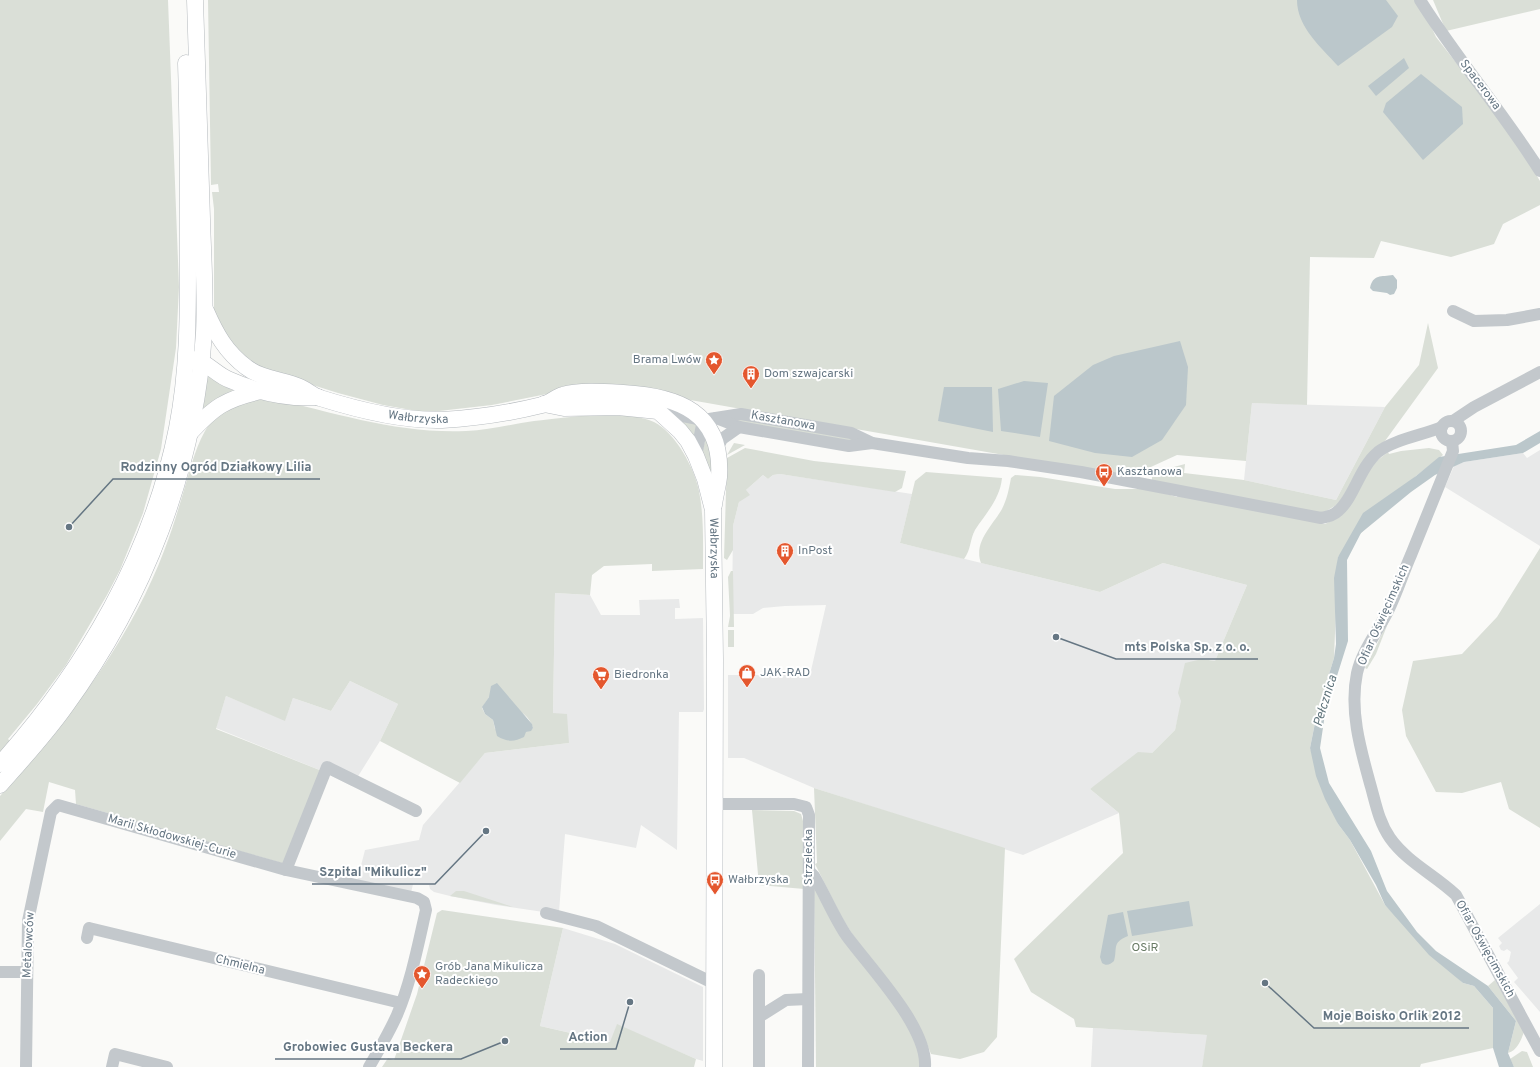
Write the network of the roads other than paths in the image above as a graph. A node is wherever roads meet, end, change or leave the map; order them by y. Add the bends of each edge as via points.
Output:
1 (184, 0) edge
2 (195, 0) edge
3 (1420, 0) edge
4 (1540, 171) edge
5 (204, 308) junction
6 (1453, 312) dead end
7 (1540, 314) edge
8 (194, 359) junction
9 (248, 369) junction
10 (1540, 372) edge
11 (262, 391) junction
12 (318, 397) junction
13 (544, 404) junction
14 (658, 410) junction
15 (709, 419) junction
16 (1457, 425) junction
17 (739, 427) junction
18 (189, 434) junction
19 (1447, 439) junction
20 (872, 443) junction
21 (717, 449) junction
22 (696, 456) junction
23 (713, 510) junction
24 (0, 764) edge
25 (0, 785) edge
26 (715, 804) junction
27 (58, 805) joint
28 (416, 811) dead end
29 (286, 870) junction
30 (810, 872) junction
31 (546, 913) dead end
32 (87, 938) dead end
33 (0, 972) edge
34 (27, 972) junction
35 (759, 975) dead end
36 (715, 981) junction
37 (808, 1000) junction
38 (401, 1003) junction
39 (760, 1017) junction
40 (1540, 1051) edge
41 (26, 1067) edge
42 (112, 1067) edge
43 (167, 1067) edge
44 (369, 1067) edge
45 (714, 1067) edge
46 (759, 1067) edge
47 (808, 1067) edge
48 (925, 1067) edge

1 - 8 main road via 189,325
2 - 5 main road
3 - 4 street, Spacerowa via 1442,35 1515,130
5 - 8 main road
5 - 9 main road, Wałbrzyska via 218,337 230,353
6 - 7 street via 1474,321 1507,320
8 - 9 main road via 219,360
8 - 11 main road, Wałbrzyska via 229,380
8 - 18 main road
8 - 24 main road via 168,464 151,519 128,577 71,676 41,717
9 - 12 main road, Wałbrzyska via 301,387
10 - 16 street via 1498,395
11 - 12 main road, Wałbrzyska via 298,398
11 - 18 main road via 237,397 220,405
12 - 13 main road, Wałbrzyska via 418,419 463,418
13 - 14 main road, Wałbrzyska via 564,408 611,406
13 - 15 main road, Wałbrzyska via 563,395 633,394 684,405
14 - 15 street, Kasztanowa
14 - 22 main road, Wałbrzyska via 680,431
15 - 17 street, Kasztanowa
15 - 20 street, Kasztanowa via 741,414 851,433
15 - 21 main road, Wałbrzyska
15 - 22 street
16 - 19 street via 1458,438
16 - 19 street, Kasztanowa via 1446,422
17 - 20 street, Kasztanowa via 849,446
17 - 21 street, Kasztanowa via 722,439
18 - 25 main road via 160,535 112,636 65,708
19 - 20 street, Kasztanowa via 1414,438 1387,446 1364,469 1340,510 1321,518 1081,472
19 - 40 street, Ofiar Oświęcimskich via 1444,472 1388,611 1361,660 1357,674 1355,707 1360,749 1380,820 1390,838 1408,857 1456,895
21 - 23 main road, Wałbrzyska via 719,477
22 - 23 main road, Wałbrzyska
23 - 26 main road, Wałbrzyska
26 - 30 street, Strzelecka via 794,804 806,807 809,815
26 - 36 main road, Wałbrzyska
27 - 29 street, Marii Skłodowskiej-Curie
27 - 34 street, Metalowców via 51,812 30,908
28 - 29 street via 327,767
29 - 38 street, Marii Skłodowskiej-Curie via 417,898 424,902 426,910
30 - 37 street, Strzelecka
30 - 48 street via 846,934 914,1027 923,1046
31 - 36 street via 596,926 709,981
32 - 38 street, Chmielna via 89,928
33 - 34 street
34 - 41 street, Metalowców
35 - 39 street
36 - 45 main road, Wałbrzyska
37 - 39 street via 786,1000
37 - 47 street, Strzelecka
38 - 44 street
39 - 46 street
42 - 43 street via 115,1054

